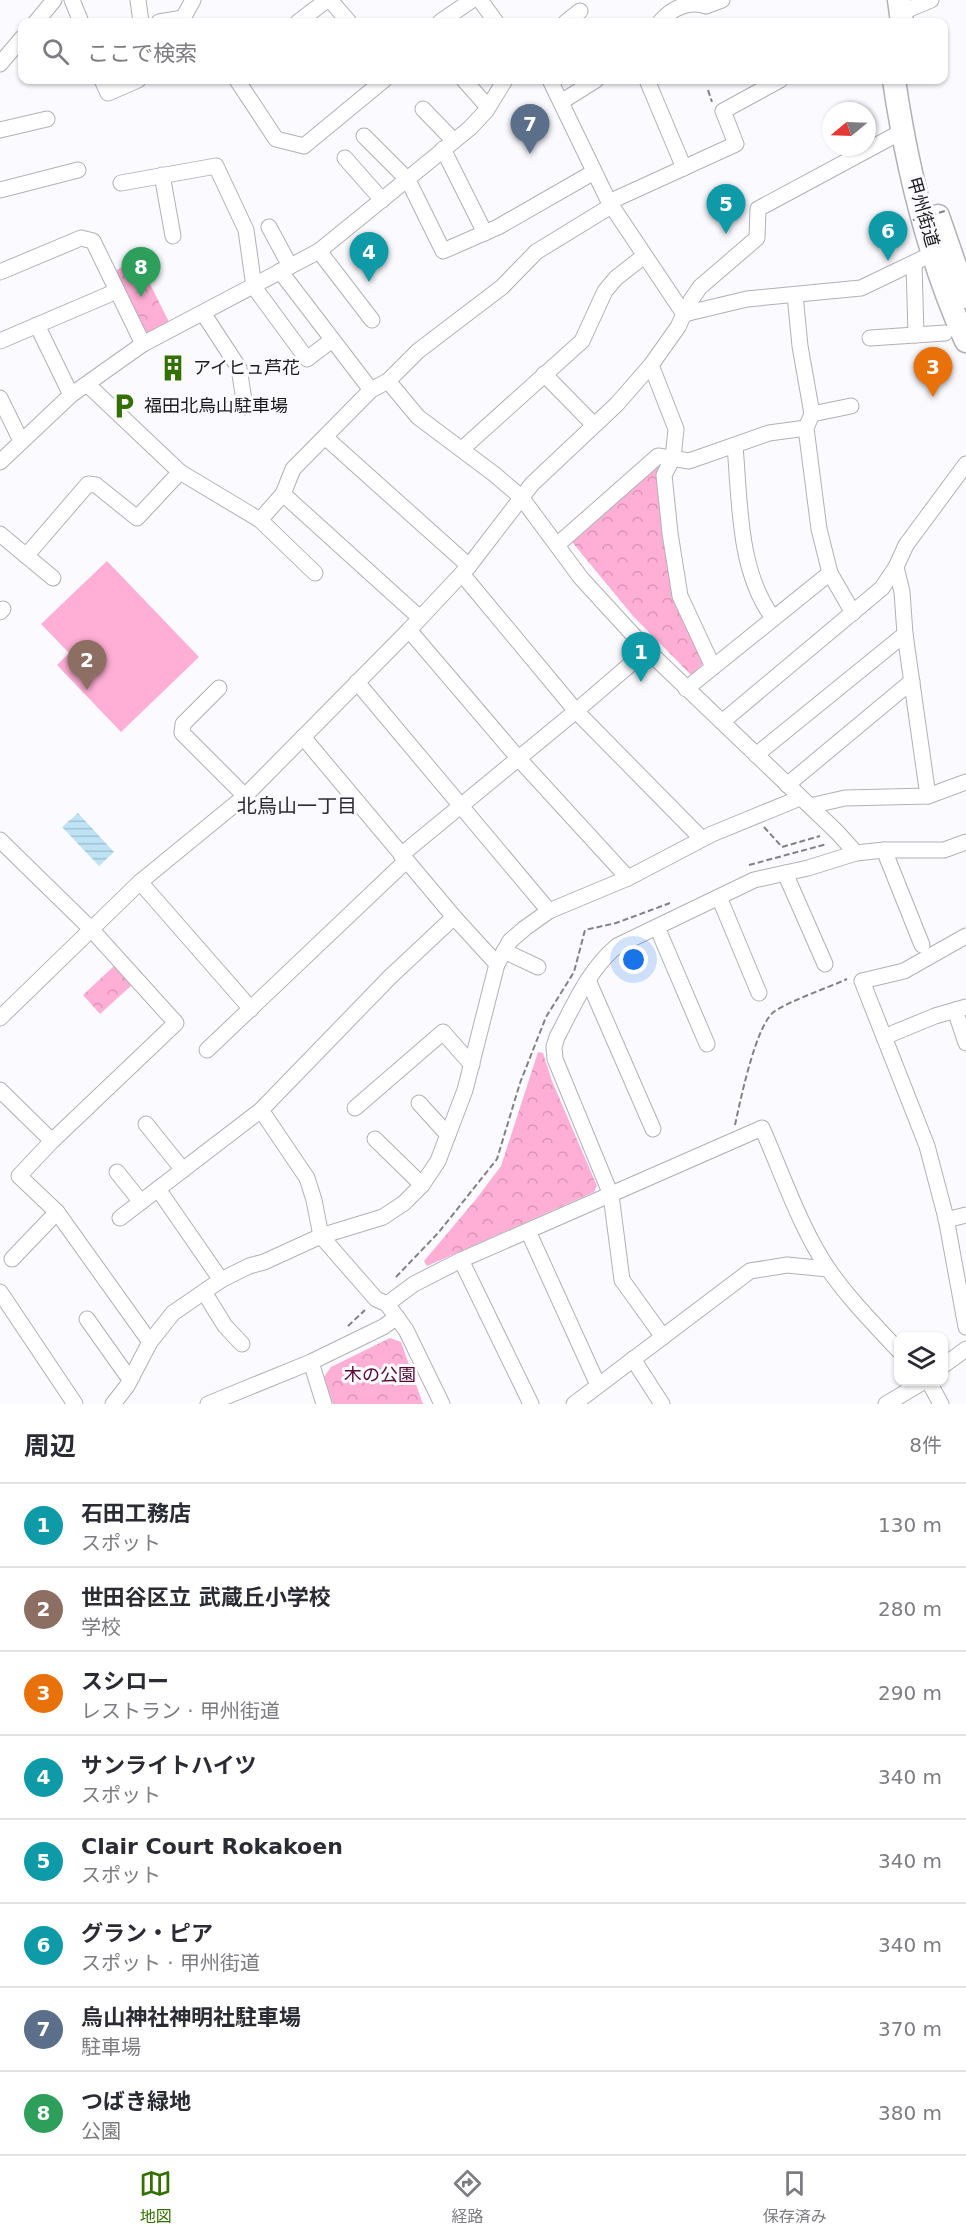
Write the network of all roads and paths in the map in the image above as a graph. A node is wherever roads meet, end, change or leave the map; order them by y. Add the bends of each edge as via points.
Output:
1 (54, 0) edge
2 (72, 0) edge
3 (138, 0) edge
4 (193, 0) edge
5 (329, 0) edge
6 (472, 0) edge
7 (480, 0) edge
8 (722, 0) edge
9 (931, 0) edge
10 (580, 11) dead end
11 (894, 12) edge
12 (39, 18) edge
13 (79, 18) edge
14 (140, 18) edge
15 (183, 18) edge
16 (303, 18) edge
17 (345, 18) edge
18 (446, 18) edge
19 (493, 18) edge
20 (571, 18) edge
21 (663, 18) edge
22 (18, 43) edge
23 (0, 64) edge
24 (104, 84) edge
25 (129, 84) edge
26 (240, 84) edge
27 (379, 84) edge
28 (468, 84) edge
29 (502, 84) edge
30 (552, 84) edge
31 (590, 84) edge
32 (649, 84) edge
33 (773, 84) edge
34 (895, 84) edge
35 (910, 84) edge
36 (561, 102) junction
37 (488, 107) junction
38 (423, 109) dead end
39 (47, 119) dead end
40 (0, 130) edge
41 (901, 132) junction
42 (364, 136) dead end
43 (448, 145) junction
44 (345, 158) dead end
45 (684, 168) junction
46 (78, 170) dead end
47 (594, 172) junction
48 (162, 176) junction
49 (408, 180) junction
50 (121, 183) dead end
51 (0, 190) edge
52 (382, 200) junction
53 (610, 204) junction
54 (945, 211) dead end
55 (914, 220) dead end
56 (269, 227) dead end
57 (486, 233) junction
58 (173, 236) dead end
59 (319, 251) junction
60 (644, 256) junction
61 (942, 259) edge
62 (285, 269) junction
63 (0, 272) edge
64 (254, 287) junction
65 (117, 291) junction
66 (795, 295) junction
67 (966, 297) edge
68 (202, 313) junction
69 (686, 313) junction
70 (372, 320) dead end
71 (37, 325) junction
72 (945, 333) dead end
73 (916, 335) junction
74 (870, 338) dead end
75 (332, 340) junction
76 (0, 341) edge
77 (966, 341) edge
78 (143, 344) junction
79 (651, 365) junction
80 (544, 374) junction
81 (388, 381) junction
82 (87, 384) junction
83 (371, 390) junction
84 (71, 395) junction
85 (0, 398) edge
86 (851, 406) dead end
87 (245, 407) dead end
88 (809, 421) junction
89 (594, 425) junction
90 (325, 437) junction
91 (21, 441) junction
92 (735, 446) junction
93 (462, 449) junction
94 (673, 458) junction
95 (0, 462) edge
96 (966, 464) edge
97 (180, 472) junction
98 (283, 494) junction
99 (521, 497) junction
100 (260, 520) junction
101 (0, 534) edge
102 (557, 545) junction
103 (26, 556) junction
104 (896, 567) junction
105 (465, 570) junction
106 (315, 573) dead end
107 (830, 573) junction
108 (53, 578) dead end
109 (853, 613) junction
110 (420, 618) junction
111 (773, 618) junction
112 (409, 630) junction
113 (905, 634) junction
114 (647, 650) junction
115 (713, 667) junction
116 (912, 681) junction
117 (357, 682) junction
118 (219, 688) dead end
119 (686, 689) junction
120 (576, 711) junction
121 (722, 722) junction
122 (303, 737) junction
123 (756, 755) junction
124 (519, 759) junction
125 (966, 782) edge
126 (787, 785) junction
127 (245, 796) junction
128 (928, 796) junction
129 (805, 802) junction
130 (461, 807) junction
131 (754, 816) junction
132 (837, 832) junction
133 (702, 839) junction
134 (966, 842) edge
135 (2, 846) edge
136 (884, 850) junction
137 (856, 853) junction
138 (404, 858) junction
139 (785, 873) junction
140 (628, 878) junction
141 (140, 882) junction
142 (719, 897) junction
143 (549, 911) junction
144 (454, 917) junction
145 (657, 927) junction
146 (91, 929) junction
147 (966, 936) edge
148 (922, 945) dead end
149 (500, 957) junction
150 (825, 964) dead end
151 (538, 967) dead end
152 (855, 975) dead end
153 (588, 980) junction
154 (759, 993) dead end
155 (250, 1008) junction
156 (960, 1008) edge
157 (0, 1018) edge
158 (884, 1037) junction
159 (966, 1043) edge
160 (707, 1044) dead end
161 (207, 1050) dead end
162 (472, 1065) junction
163 (0, 1090) edge
164 (419, 1103) dead end
165 (355, 1108) dead end
166 (261, 1110) junction
167 (146, 1125) dead end
168 (653, 1129) dead end
169 (448, 1135) junction
170 (375, 1139) dead end
171 (52, 1141) junction
172 (731, 1142) junction
173 (183, 1170) junction
174 (117, 1172) dead end
175 (422, 1185) junction
176 (158, 1189) junction
177 (611, 1195) junction
178 (141, 1202) junction
179 (57, 1212) junction
180 (966, 1215) edge
181 (120, 1218) dead end
182 (946, 1220) junction
183 (528, 1231) junction
184 (321, 1236) junction
185 (12, 1259) dead end
186 (461, 1260) junction
187 (828, 1269) junction
188 (221, 1280) junction
189 (0, 1292) edge
190 (204, 1292) junction
191 (387, 1304) junction
192 (398, 1317) junction
193 (87, 1319) dead end
194 (966, 1327) edge
195 (663, 1337) junction
196 (150, 1342) junction
197 (242, 1344) dead end
198 (894, 1346) edge
199 (966, 1349) edge
200 (633, 1359) junction
201 (311, 1362) junction
202 (948, 1362) edge
203 (132, 1377) junction
204 (916, 1386) edge
205 (930, 1386) edge
206 (593, 1394) edge
207 (215, 1403) edge
208 (75, 1404) edge
209 (113, 1404) edge
210 (324, 1404) edge
211 (442, 1404) edge
212 (531, 1404) edge
213 (574, 1404) edge
214 (662, 1404) edge
215 (886, 1404) edge
216 (941, 1404) edge

1 - 12 street
2 - 13 street
3 - 14 street
4 - 15 street
5 - 16 street
5 - 17 street
6 - 18 street
7 - 19 street
8 - 21 street via 706,6 684,5
9 - 11 street
10 - 20 street
22 - 23 street
24 - 25 street via 108,93
26 - 27 street via 276,139 304,146
28 - 37 street
29 - 37 street
30 - 36 street
31 - 36 street
32 - 45 street
33 - 45 street via 723,111 736,144
34 - 41 highway, 甲州街道
35 - 61 highway, 甲州街道
36 - 47 street
37 - 43 street
38 - 43 street
39 - 40 street
41 - 61 highway, 甲州街道 via 919,206
41 - 69 street via 758,209 757,238 700,286
42 - 49 street
43 - 49 street
43 - 57 street
44 - 52 street
45 - 53 street
46 - 51 street
47 - 53 street
47 - 57 street
48 - 50 street
48 - 58 street
48 - 64 street via 216,166 246,230
49 - 52 street
49 - 57 street via 443,251
52 - 59 street
53 - 60 street
53 - 81 street via 536,252 502,287 418,351
54 - 55 path, bridge
56 - 62 street
59 - 62 street
59 - 70 street
60 - 69 street
60 - 80 street via 605,291 582,341
61 - 66 street via 861,288
61 - 67 highway, 甲州街道
61 - 73 street
61 - 77 highway, 甲州街道 via 956,320
62 - 64 street
62 - 75 street
63 - 65 street via 81,238 93,242
64 - 68 street
64 - 75 street via 307,359
65 - 71 street
65 - 78 street
66 - 69 street via 747,299
66 - 88 street
68 - 78 street
68 - 87 street via 239,368
69 - 79 street
71 - 76 street
71 - 84 street
72 - 73 street
73 - 74 street
75 - 83 street
78 - 82 street
79 - 89 street
79 - 94 street via 676,429
80 - 89 street
80 - 93 street
81 - 83 street
81 - 93 street via 418,417
82 - 84 street
82 - 97 street
83 - 90 street
84 - 91 street
85 - 91 street
86 - 88 street
88 - 92 street
88 - 107 street via 819,529
89 - 99 street
90 - 98 street via 293,469
90 - 105 street
91 - 95 street
92 - 94 street via 689,461
92 - 111 street via 744,542 757,591
93 - 99 street
94 - 102 street via 658,456
94 - 115 street via 664,475 680,596
96 - 104 street via 906,544
97 - 100 street
97 - 103 street via 136,518 96,485 88,484
98 - 100 street
98 - 110 street
99 - 102 street
99 - 105 street
100 - 106 street
101 - 103 street
102 - 114 street via 581,578
103 - 108 street
104 - 109 street via 882,588
104 - 113 street
105 - 110 street
105 - 120 street
107 - 109 street
107 - 111 street
109 - 121 street
110 - 112 street
111 - 115 street
112 - 117 street
112 - 124 street
113 - 116 street
113 - 123 street
114 - 119 street
114 - 120 street
115 - 119 street
116 - 126 street
116 - 128 street
117 - 122 street
117 - 130 street
118 - 127 street via 183,724 182,733
119 - 121 street
120 - 124 street
120 - 133 street
121 - 123 street
122 - 127 street
122 - 138 street
123 - 126 street
124 - 130 street
124 - 140 street
125 - 128 street
126 - 129 street
127 - 141 street
128 - 129 street
129 - 131 street
129 - 132 street
130 - 138 street
130 - 143 street
131 - 132 path via 782,847
131 - 133 street
132 - 137 street
133 - 140 street
134 - 136 street via 944,850
135 - 146 street
136 - 137 street
136 - 148 street
137 - 139 street
138 - 144 street
138 - 155 street
139 - 142 street via 754,880
139 - 150 street
140 - 143 street
141 - 146 street
141 - 155 street
142 - 145 street
142 - 154 street
143 - 149 street via 510,941
144 - 149 street
144 - 166 street
145 - 153 street via 617,946
145 - 160 street
146 - 157 street
146 - 171 street via 176,1023
147 - 158 street via 904,971 862,981
149 - 151 street
149 - 162 street
152 - 172 path via 772,1012 746,1075
153 - 168 street
153 - 177 street via 557,1037 555,1059
155 - 161 street
156 - 158 street
156 - 159 street
158 - 182 street via 927,1146
162 - 165 street via 443,1032
162 - 169 street
163 - 171 street
164 - 169 street
166 - 173 street
166 - 184 street via 307,1178
167 - 173 street
169 - 175 street via 438,1161
170 - 175 street
171 - 179 street via 19,1176
172 - 177 street
172 - 187 street via 762,1128
173 - 176 street
174 - 178 street
175 - 184 street via 383,1217
176 - 178 street
176 - 188 street
177 - 183 street
177 - 195 street via 622,1280
178 - 181 street
179 - 185 street
179 - 196 street
180 - 182 street
182 - 194 street
183 - 186 street
183 - 206 street
184 - 188 street
184 - 191 street via 376,1299
186 - 191 street via 414,1284
186 - 212 street
187 - 195 street via 787,1264 750,1271
187 - 198 street
188 - 190 street
189 - 208 street via 41,1363
190 - 196 street via 173,1313
190 - 197 street via 225,1326
191 - 192 street
192 - 201 street
192 - 211 street
193 - 203 street
195 - 200 street
196 - 203 street
199 - 202 street
200 - 206 street
200 - 214 street
201 - 207 street
201 - 210 street
203 - 209 street
204 - 215 street
205 - 216 street
206 - 213 street

